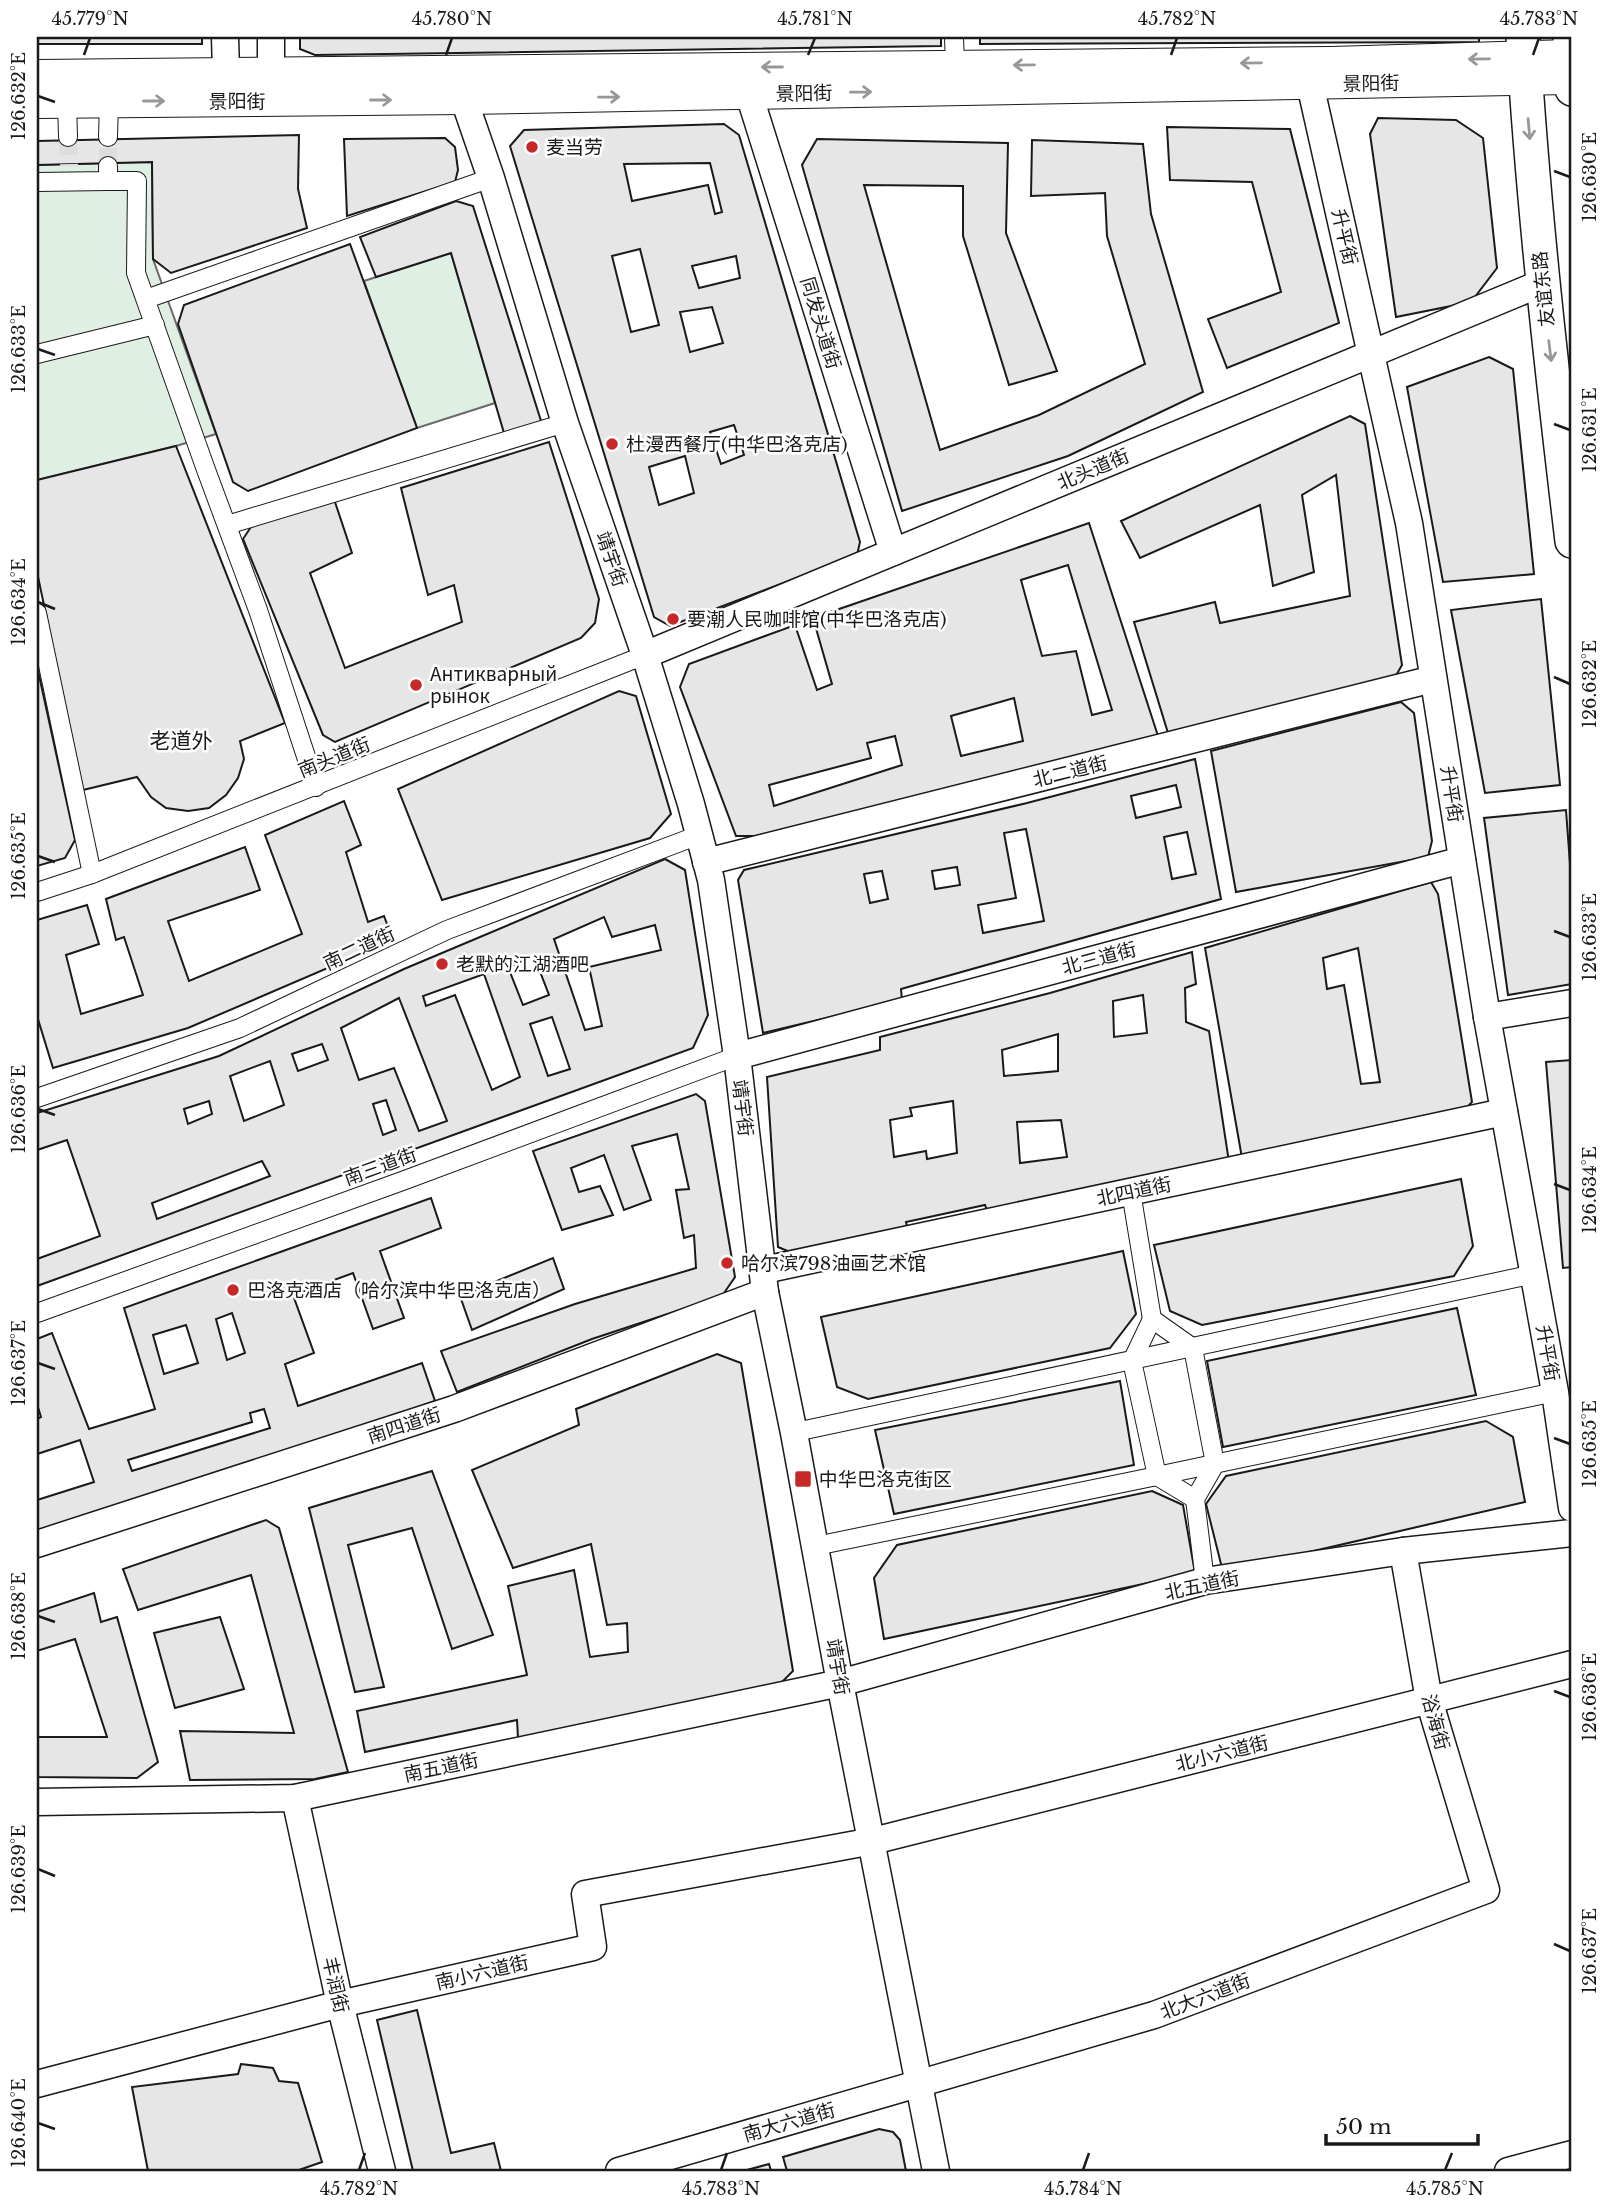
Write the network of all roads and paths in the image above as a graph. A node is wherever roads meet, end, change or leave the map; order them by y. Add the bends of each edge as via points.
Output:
1 (225, 37) edge
2 (271, 37) edge
3 (954, 51) edge
4 (1571, 57) edge
5 (1524, 58) edge
6 (454, 70) junction
7 (226, 72) junction
8 (271, 72) junction
9 (37, 75) edge
10 (1310, 84) junction
11 (1572, 89) edge
12 (749, 94) junction
13 (464, 99) junction
14 (67, 102) junction
15 (109, 102) junction
16 (37, 103) edge
17 (68, 137) tunnel mouth
18 (108, 137) tunnel mouth
19 (491, 178) junction
20 (37, 182) edge
21 (1542, 283) junction
22 (146, 299) junction
23 (155, 325) junction
24 (37, 354) edge
25 (1372, 354) junction
26 (565, 422) junction
27 (226, 525) junction
28 (1572, 541) edge
29 (893, 552) junction
30 (37, 613) edge
31 (645, 655) junction
32 (1433, 680) junction
33 (316, 787) junction
34 (699, 835) junction
35 (1462, 860) junction
36 (706, 862) junction
37 (92, 874) junction
38 (37, 892) edge
39 (1572, 1003) edge
40 (1487, 1017) junction
41 (737, 1056) junction
42 (37, 1098) edge
43 (1504, 1112) junction
44 (1131, 1192) junction
45 (1534, 1274) junction
46 (765, 1281) junction
47 (37, 1313) edge
48 (1152, 1319) junction
49 (1193, 1348) junction
50 (1132, 1361) junction
51 (1555, 1391) junction
52 (793, 1433) junction
53 (1215, 1464) junction
54 (1157, 1476) junction
55 (1195, 1499) junction
56 (1572, 1508) edge
57 (1572, 1533) edge
58 (37, 1544) edge
59 (814, 1546) junction
60 (1403, 1551) junction
61 (1205, 1581) junction
62 (1572, 1664) edge
63 (840, 1683) junction
64 (1429, 1700) junction
65 (295, 1798) junction
66 (37, 1802) edge
67 (873, 1841) junction
68 (1486, 1889) joint
69 (340, 2004) junction
70 (37, 2084) edge
71 (919, 2084) junction
72 (1572, 2154) edge
73 (383, 2171) edge
74 (619, 2171) edge
75 (936, 2171) edge
76 (1508, 2171) edge

1 - 7 street
2 - 8 street
5 -> 3 main road, 景阳街 via 1331,62
3 -> 6 main road, 景阳街
4 - 5 main road, 景阳街
4 - 11 highway
5 - 10 main road, 景阳街
5 -> 21 highway, 友谊东路
6 - 8 main road, 景阳街
6 - 13 street, 靖宇街
7 - 8 main road, 景阳街
7 - 9 main road, 景阳街
12 -> 10 main road, 景阳街
10 - 25 street, 升平街
13 -> 12 main road, 景阳街
12 - 29 street, 同发头道街
15 -> 13 main road, 景阳街
13 - 19 street, 靖宇街
14 - 15 main road, 景阳街
14 - 16 main road, 景阳街
14 - 17 street
15 - 18 street
19 - 22 street
19 - 26 street, 靖宇街
20 - 22 street via 69,174 108,174 137,181 136,273
21 - 25 street, 北头道街
21 -> 28 highway, 友谊东路
22 - 23 street
23 - 24 street
23 - 27 street
25 - 29 street, 北头道街
25 - 32 street, 升平街 via 1409,523
26 - 27 street
26 - 31 street, 靖宇街
27 - 33 street
29 - 31 street, 北头道街
30 - 37 street
31 - 33 street, 南头道街
31 - 34 street, 靖宇街
32 - 35 street, 升平街
32 - 36 street, 北二道街
33 - 37 street, 南头道街
34 - 36 street, 靖宇街
34 - 42 street, 南二道街 via 447,930 240,1028
35 - 40 street, 升平街
35 - 41 street, 北三道街
36 - 41 street, 靖宇街
37 - 38 street, 南头道街
39 - 40 street
40 - 43 street, 升平街
41 - 46 street, 靖宇街
41 - 47 street, 南三道街
43 - 44 street, 北四道街
43 - 45 street, 升平街
44 - 46 street, 北四道街
44 - 48 street
45 - 49 street
45 - 51 street, 升平街
46 - 52 street, 靖宇街
46 - 58 street, 南四道街 via 454,1409
48 - 49 street
48 - 50 street
49 - 50 street
49 - 53 street
50 - 52 street
50 - 54 street
51 - 53 street
51 - 56 street, 升平街
52 - 59 street, 靖宇街
53 - 54 street
53 - 55 street
54 - 55 street
54 - 59 street
55 - 61 street
57 - 60 street, 北五道街
59 - 63 street, 靖宇街
60 - 61 street, 北五道街
60 - 64 street, 浴海街
61 - 63 street, 北五道街
62 - 64 street, 北小六道街
63 - 65 street, 南五道街
63 - 67 street, 靖宇街
64 - 67 street, 北小六道街
64 - 68 street, 浴海街
65 - 66 street, 南五道街
65 - 69 street, 丰润街
67 - 69 street, 南小六道街 via 585,1894 593,1947
67 - 71 street, 靖宇街
68 - 71 street, 北大六道街 via 1154,2015
69 - 70 street, 南小六道街
69 - 73 street, 丰润街
71 - 74 street, 南大六道街
71 - 75 street, 靖宇街
72 - 76 street

